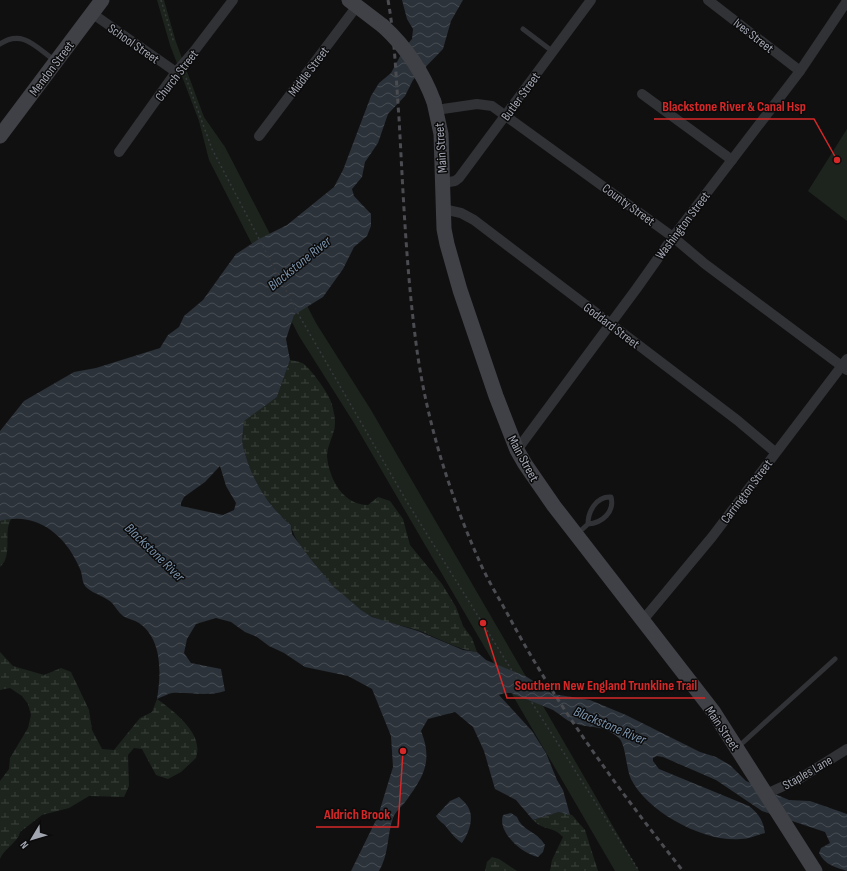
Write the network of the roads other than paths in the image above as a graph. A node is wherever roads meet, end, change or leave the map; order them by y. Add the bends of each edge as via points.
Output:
1 (102, 0) edge
2 (233, 0) edge
3 (591, 0) edge
4 (708, 0) edge
5 (847, 1) edge
6 (353, 3) edge
7 (93, 14) junction
8 (523, 29) dead end
9 (0, 44) edge
10 (552, 51) junction
11 (57, 62) junction
12 (800, 71) junction
13 (176, 72) junction
14 (642, 94) dead end
15 (435, 106) junction
16 (506, 115) junction
17 (4, 128) edge
18 (259, 136) dead end
19 (119, 152) dead end
20 (732, 160) junction
21 (443, 183) junction
22 (443, 210) junction
23 (673, 237) junction
24 (609, 323) junction
25 (845, 365) edge
26 (517, 450) junction
27 (776, 452) junction
28 (588, 524) junction
29 (576, 535) junction
30 (643, 620) junction
31 (835, 659) dead end
32 (737, 748) junction
33 (847, 750) edge
34 (771, 792) junction
35 (815, 871) edge

1 - 7 main road, Mendon Street
2 - 13 street, Church Street
3 - 10 street, Butler Street
4 - 12 street, Ives Street
5 - 12 street, Washington Street
6 - 15 main road, Main Street, bridge via 383,26 403,46 415,62
6 - 18 street, Middle Street
7 - 11 main road, Mendon Street
7 - 13 street, School Street
8 - 10 lane
9 - 11 lane via 14,37 23,39
10 - 16 street, Butler Street
11 - 17 main road, Mendon Street
12 - 20 street, Washington Street
13 - 19 street, Church Street
14 - 20 street
15 - 16 street, County Street via 484,103
15 - 21 main road, Main Street via 441,134
16 - 21 street, Butler Street via 459,178
16 - 23 street, County Street
20 - 23 street, Washington Street
21 - 22 main road, Main Street
22 - 24 street, Goddard Street via 461,213 474,220
22 - 26 main road, Main Street via 447,244 460,290
23 - 24 street, Washington Street
23 - 25 street, County Street via 705,264
24 - 26 street, Washington Street
24 - 27 street, Goddard Street
25 - 27 street, Carrington Street
26 - 29 main road, Main Street
27 - 30 street, Carrington Street via 712,537
28 - 28 lane via 593,506 598,501 611,497 607,516 596,523
28 - 29 lane
29 - 30 main road, Main Street
30 - 32 main road, Main Street via 713,711
31 - 32 lane
32 - 34 main road, Main Street via 756,778
33 - 34 street, Staples Lane
34 - 35 main road, Main Street via 789,829

